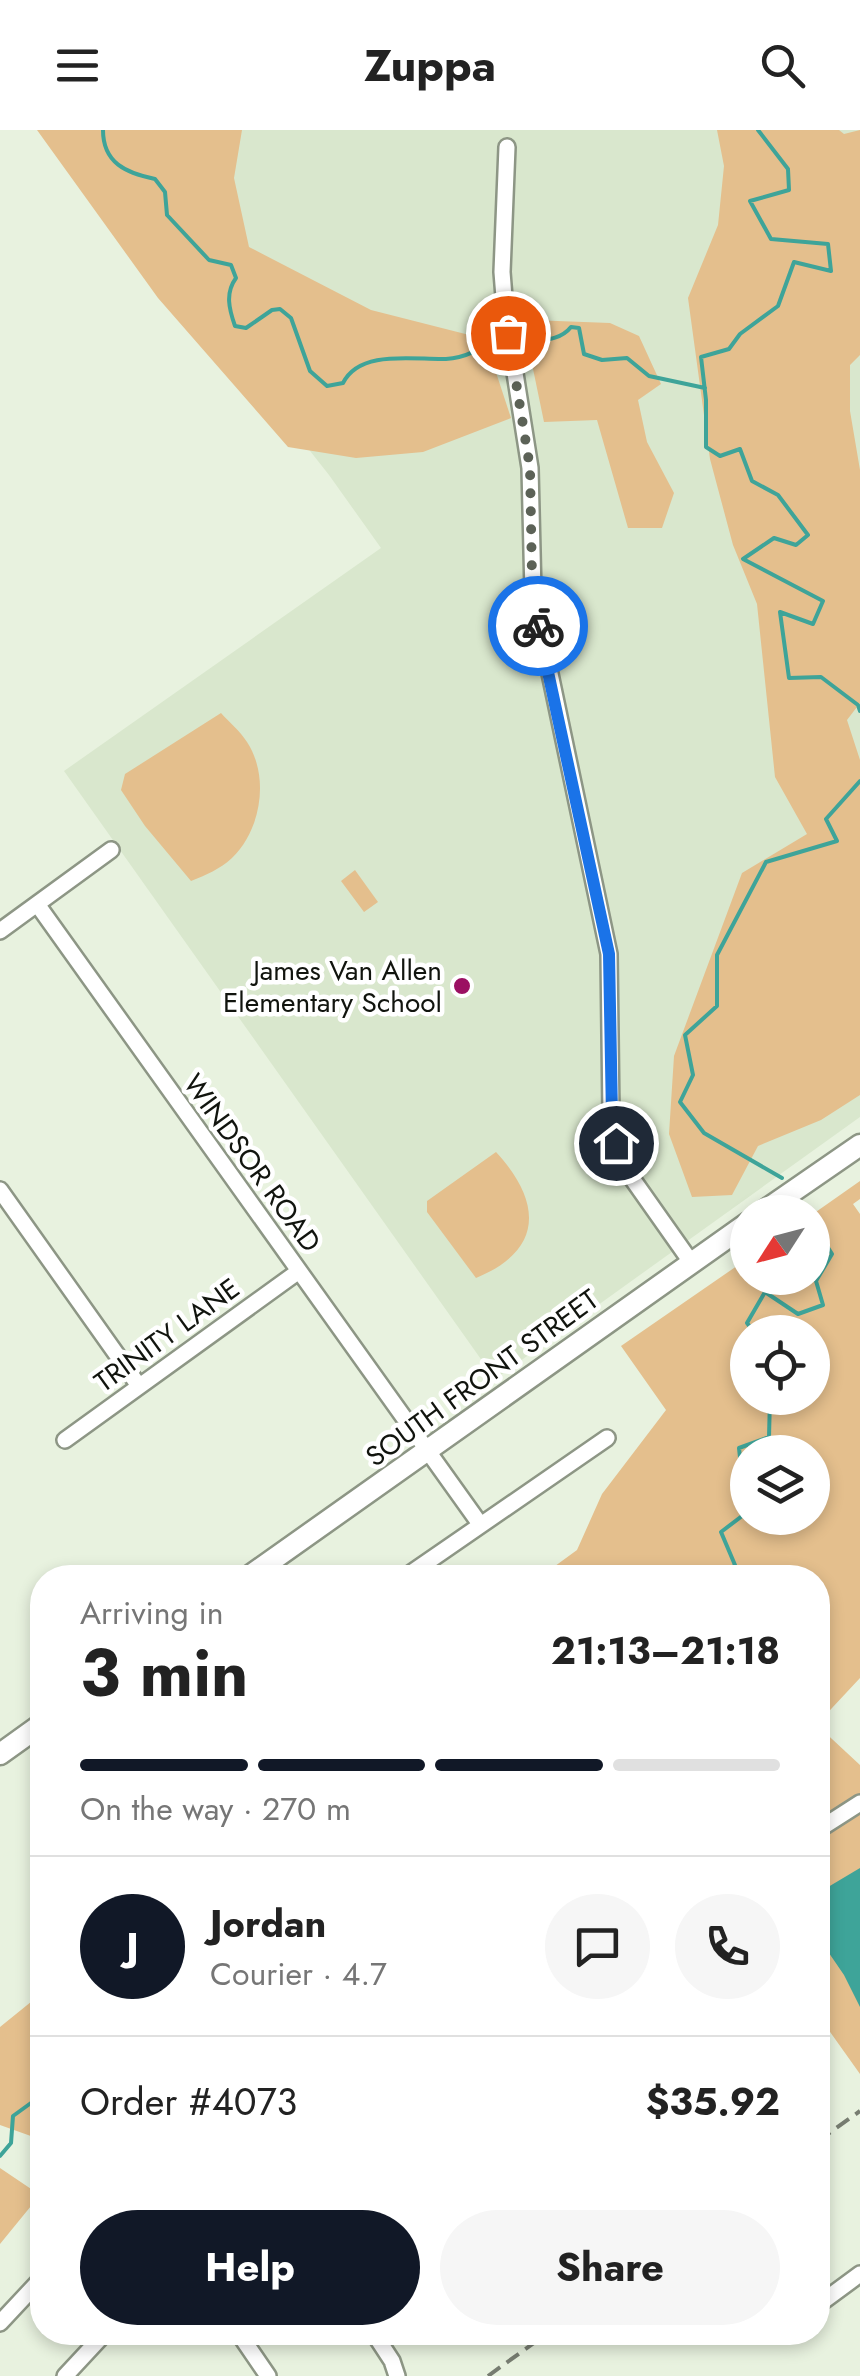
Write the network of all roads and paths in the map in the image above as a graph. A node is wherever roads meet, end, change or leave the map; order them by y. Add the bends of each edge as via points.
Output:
1 (507, 147) dead end
2 (111, 850) dead end
3 (37, 904) junction
4 (0, 931) edge
5 (860, 1145) edge
6 (0, 1190) edge
7 (787, 1195) edge
8 (730, 1235) edge
9 (691, 1262) junction
10 (299, 1271) junction
11 (139, 1386) junction
12 (607, 1438) dead end
13 (65, 1440) dead end
14 (427, 1451) junction
15 (480, 1524) junction
16 (265, 1565) edge
17 (422, 1565) edge
18 (30, 1733) edge
19 (0, 1754) edge
20 (860, 1803) edge
21 (830, 1822) edge
22 (860, 2274) edge
23 (30, 2291) edge
24 (830, 2296) edge
25 (0, 2322) edge
26 (94, 2345) edge
27 (247, 2345) edge
28 (382, 2345) edge
29 (65, 2376) edge
30 (268, 2376) edge
31 (396, 2376) edge

1 - 9 street via 502,272 530,468 533,593 609,954 614,1129 624,1167
2 - 3 street
3 - 4 street
3 - 10 street, WINDSOR ROAD
5 - 7 street
6 - 11 street
8 - 9 street, SOUTH FRONT STREET
9 - 14 street, SOUTH FRONT STREET
10 - 11 street, TRINITY LANE
10 - 14 street, WINDSOR ROAD
11 - 13 street, TRINITY LANE
12 - 15 street
14 - 15 street, WINDSOR ROAD
14 - 16 street, SOUTH FRONT STREET
15 - 17 street
18 - 19 street
20 - 21 street
22 - 24 street
23 - 25 street
26 - 29 street
27 - 30 street
28 - 31 street

